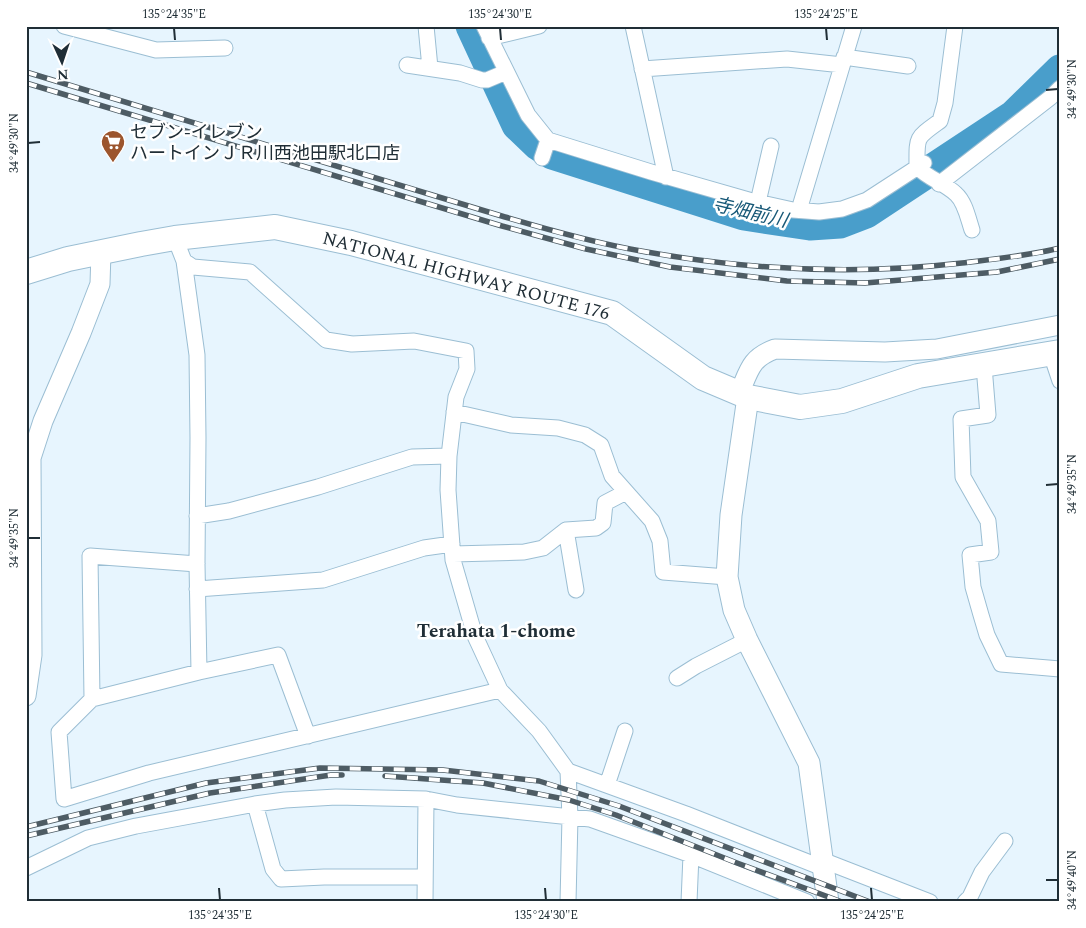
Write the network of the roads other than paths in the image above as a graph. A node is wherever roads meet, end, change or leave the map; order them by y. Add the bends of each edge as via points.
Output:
1 (426, 26) edge
2 (539, 26) edge
3 (633, 26) edge
4 (854, 26) edge
5 (955, 26) edge
6 (63, 30) edge
7 (487, 32) edge
8 (225, 48) dead end
9 (843, 61) junction
10 (407, 65) dead end
11 (908, 66) dead end
12 (430, 68) junction
13 (642, 69) junction
14 (506, 72) junction
15 (1060, 88) edge
16 (548, 140) junction
17 (771, 146) dead end
18 (542, 158) dead end
19 (926, 172) junction
20 (666, 177) junction
21 (758, 202) junction
22 (799, 210) junction
23 (972, 230) dead end
24 (175, 238) junction
25 (101, 252) junction
26 (184, 261) junction
27 (26, 272) edge
28 (1060, 325) edge
29 (1056, 353) edge
30 (984, 366) junction
31 (1060, 381) edge
32 (744, 395) junction
33 (454, 412) junction
34 (449, 456) junction
35 (626, 492) junction
36 (197, 516) junction
37 (566, 530) junction
38 (452, 549) junction
39 (196, 564) junction
40 (727, 577) junction
41 (197, 589) junction
42 (576, 590) dead end
43 (747, 640) junction
44 (1060, 669) edge
45 (199, 672) junction
46 (677, 678) dead end
47 (500, 690) junction
48 (26, 696) edge
49 (92, 699) junction
50 (625, 731) dead end
51 (308, 736) junction
52 (568, 770) junction
53 (607, 785) junction
54 (426, 799) junction
55 (255, 804) junction
56 (570, 817) junction
57 (1004, 841) dead end
58 (691, 856) junction
59 (822, 864) junction
60 (26, 868) edge
61 (425, 877) junction
62 (425, 902) edge
63 (568, 902) edge
64 (689, 902) edge
65 (806, 902) edge
66 (828, 902) edge
67 (930, 902) edge
68 (965, 902) edge

1 - 12 street
2 - 7 street
3 - 13 street
4 - 9 street
5 - 19 street via 940,121 917,142
6 - 8 street via 156,50
7 - 14 street
9 - 11 street
9 - 13 street via 787,59
9 - 22 street
10 - 12 street
12 - 14 street via 482,80
13 - 20 street
14 - 16 street via 528,115
15 - 19 street via 1051,97
16 - 18 street
16 - 20 street
17 - 21 street
19 - 22 street via 842,209
19 - 23 street via 956,193
20 - 21 street
21 - 22 street
24 - 25 highway, NATIONAL HIGHWAY ROUTE 176
24 - 26 street
24 - 32 highway, NATIONAL HIGHWAY ROUTE 176 via 275,227 351,243 612,313 703,378
25 - 27 highway, NATIONAL HIGHWAY ROUTE 176
25 - 48 street via 100,284 42,421 31,458 32,655
26 - 33 street via 193,267 250,272 326,340 352,344 414,341 466,351 467,369
26 - 36 street via 197,355
28 - 32 street via 937,349 885,352 775,349 762,354 752,366
29 - 30 highway, NATIONAL HIGHWAY ROUTE 176
29 - 31 street
30 - 32 highway, NATIONAL HIGHWAY ROUTE 176 via 918,376 842,401 800,407
30 - 44 street via 988,415 961,419 963,477 988,521 991,552 970,555 973,587 987,635 1001,664
32 - 40 main road
33 - 34 street
33 - 35 street via 586,435 601,445 612,476
34 - 36 street via 412,457 318,487
34 - 38 street
35 - 37 street via 606,503 603,523 596,528
35 - 40 street via 652,521 660,541 663,572
36 - 39 street
37 - 38 street via 543,548 524,552
37 - 42 street
38 - 41 street via 424,548 323,580
38 - 47 street via 459,586 475,636
39 - 41 street
39 - 49 street via 90,556
40 - 43 main road via 734,610
41 - 45 street
43 - 46 street
43 - 59 main road via 809,763
45 - 49 street
45 - 51 street via 278,655
47 - 51 street
47 - 52 street via 538,730
49 - 51 street via 59,732 64,799 149,773
50 - 53 street
52 - 53 street
52 - 56 street
53 - 59 street
54 - 55 street via 336,798
54 - 56 street
54 - 61 street
55 - 60 street via 88,838
55 - 61 street via 272,868 281,879
56 - 58 street via 590,819
56 - 63 street
57 - 68 street
58 - 64 street
58 - 65 street
59 - 66 main road
59 - 67 street
61 - 62 street

